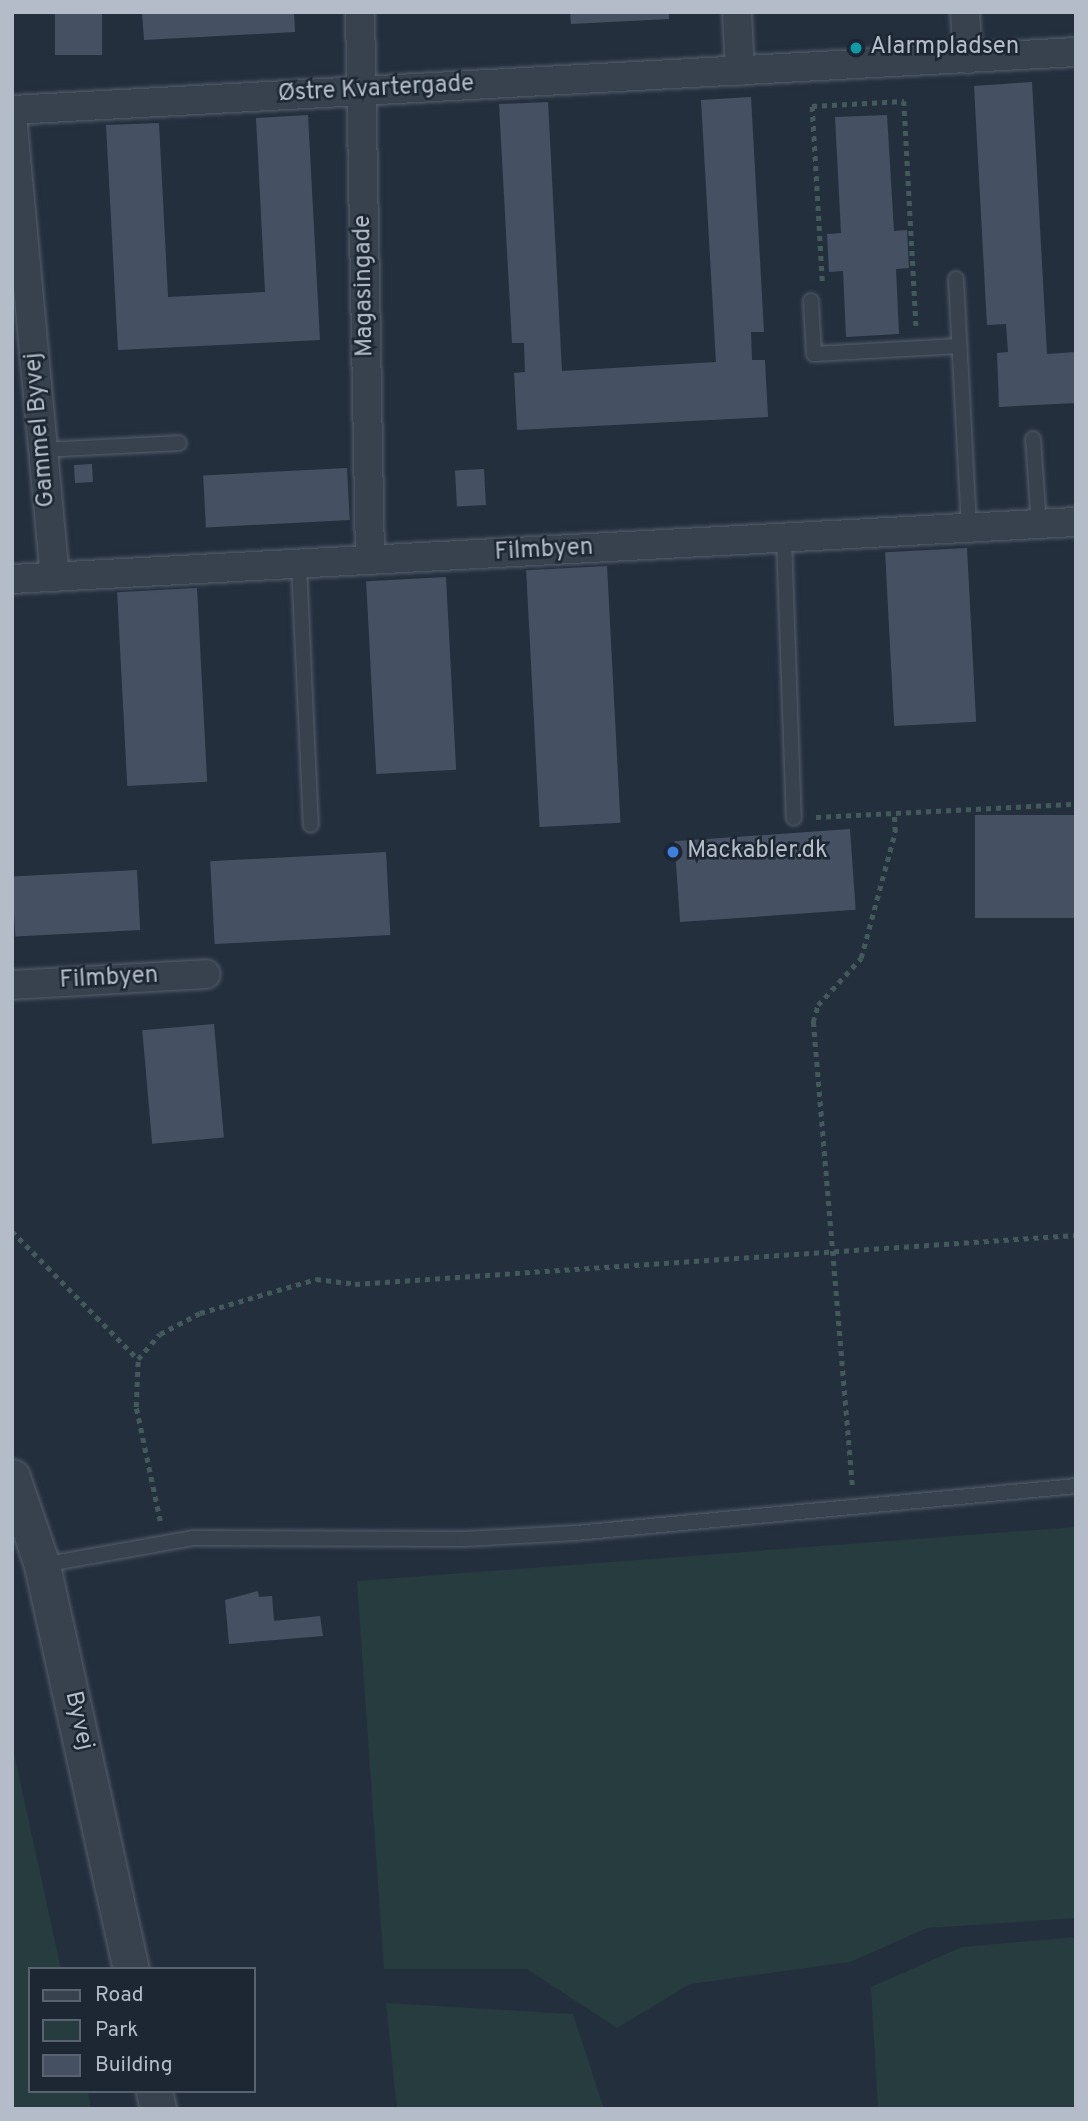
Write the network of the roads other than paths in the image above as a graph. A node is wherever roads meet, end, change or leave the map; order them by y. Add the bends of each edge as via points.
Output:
1 (360, 12) edge
2 (737, 12) edge
3 (965, 12) edge
4 (1076, 52) edge
5 (968, 58) junction
6 (740, 71) junction
7 (361, 91) junction
8 (12, 112) edge
9 (956, 279) dead end
10 (811, 301) road end
11 (959, 345) junction
12 (1033, 439) dead end
13 (179, 443) dead end
14 (43, 450) junction
15 (1076, 522) edge
16 (1039, 524) junction
17 (969, 528) junction
18 (784, 538) junction
19 (370, 560) junction
20 (299, 564) junction
21 (55, 577) junction
22 (12, 579) edge
23 (794, 818) road end
24 (311, 825) dead end
25 (206, 974) dead end
26 (12, 985) edge
27 (12, 1477) edge
28 (1076, 1486) edge
29 (42, 1565) junction
30 (131, 1967) edge

1 - 7 street, Magasingade
2 - 6 street
3 - 5 street
4 - 5 street
5 - 6 street
6 - 7 street, Østre Kvartergade
7 - 8 street, Østre Kvartergade
7 - 19 street, Magasingade
8 - 14 street, Gammel Byvej
9 - 11 lane
10 - 11 lane via 814,354
11 - 17 lane
12 - 16 lane
13 - 14 lane
14 - 21 street, Gammel Byvej
15 - 16 street, Filmbyen
16 - 17 street, Filmbyen
17 - 18 street, Filmbyen
18 - 19 street, Filmbyen
18 - 23 lane
19 - 20 street, Filmbyen
20 - 21 street, Filmbyen
20 - 24 lane
21 - 22 street, Filmbyen
25 - 26 street, Filmbyen
27 - 29 street, Byvej
28 - 29 lane via 576,1533 170,1542
29 - 30 street, Byvej

